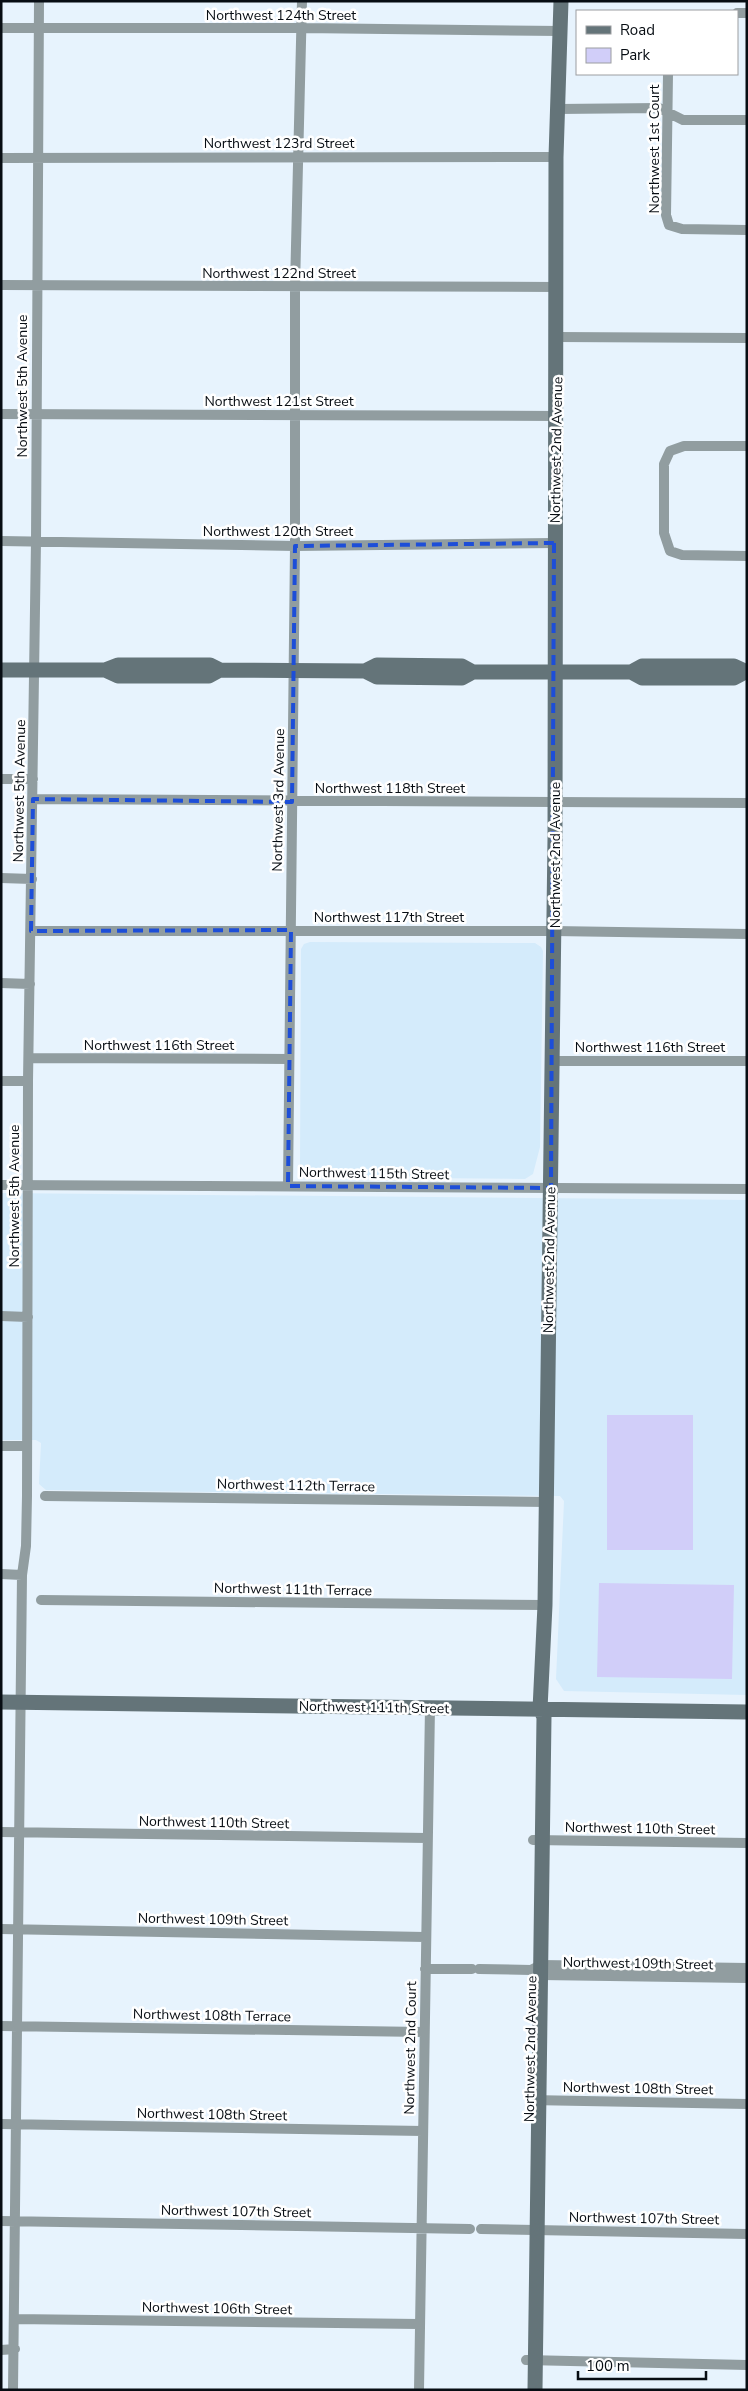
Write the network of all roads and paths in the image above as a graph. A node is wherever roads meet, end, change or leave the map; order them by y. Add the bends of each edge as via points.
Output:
1 (39, 1) edge
2 (302, 1) edge
3 (561, 1) edge
4 (1, 28) edge
5 (38, 28) junction
6 (302, 28) junction
7 (561, 31) junction
8 (668, 75) edge
9 (558, 109) junction
10 (666, 113) junction
11 (747, 120) edge
12 (299, 156) junction
13 (556, 157) junction
14 (1, 158) edge
15 (38, 158) junction
16 (747, 230) edge
17 (1, 285) edge
18 (36, 285) junction
19 (296, 287) junction
20 (557, 287) junction
21 (557, 337) junction
22 (747, 338) edge
23 (1, 414) edge
24 (36, 414) junction
25 (295, 415) junction
26 (557, 416) junction
27 (747, 446) edge
28 (1, 541) edge
29 (36, 541) junction
30 (554, 543) junction
31 (295, 546) junction
32 (747, 556) edge
33 (1, 670) edge
34 (33, 670) junction
35 (294, 671) junction
36 (556, 672) junction
37 (746, 672) edge
38 (1, 779) edge
39 (34, 779) junction
40 (33, 799) junction
41 (292, 802) junction
42 (555, 802) junction
43 (747, 804) edge
44 (1, 878) edge
45 (32, 878) junction
46 (291, 930) junction
47 (31, 931) junction
48 (554, 931) junction
49 (747, 934) edge
50 (1, 984) edge
51 (30, 984) junction
52 (29, 1058) junction
53 (290, 1059) junction
54 (553, 1061) junction
55 (747, 1061) edge
56 (1, 1081) edge
57 (28, 1081) junction
58 (1, 1185) edge
59 (29, 1185) junction
60 (288, 1186) junction
61 (551, 1188) junction
62 (747, 1189) edge
63 (1, 1316) edge
64 (28, 1317) junction
65 (1, 1446) edge
66 (25, 1446) junction
67 (45, 1496) dead end
68 (546, 1502) junction
69 (1, 1574) edge
70 (22, 1575) junction
71 (41, 1600) dead end
72 (545, 1605) junction
73 (1, 1702) edge
74 (21, 1703) junction
75 (430, 1707) junction
76 (540, 1709) junction
77 (747, 1712) edge
78 (1, 1832) edge
79 (19, 1833) junction
80 (426, 1838) junction
81 (538, 1840) junction
82 (747, 1842) edge
83 (1, 1929) edge
84 (19, 1929) junction
85 (425, 1937) junction
86 (747, 1968) edge
87 (425, 1969) junction
88 (538, 1970) junction
89 (708, 1972) junction
90 (747, 1978) edge
91 (1, 2026) edge
92 (18, 2026) junction
93 (423, 2032) junction
94 (534, 2100) junction
95 (747, 2104) edge
96 (1, 2124) edge
97 (17, 2125) junction
98 (423, 2131) junction
99 (1, 2221) edge
100 (16, 2221) junction
101 (470, 2228) dead end
102 (481, 2228) dead end
103 (422, 2229) junction
104 (533, 2230) junction
105 (747, 2234) edge
106 (14, 2319) junction
107 (419, 2324) junction
108 (15, 2349) junction
109 (1, 2350) edge
110 (531, 2360) junction
111 (747, 2366) edge
112 (13, 2390) edge
113 (419, 2390) edge
114 (526, 2390) edge
115 (535, 2390) edge

1 - 5 street, Northwest 5th Avenue
2 - 6 street, Northwest 3rd Avenue
3 - 7 street, Northwest 2nd Avenue
4 - 5 street, Northwest 124th Street
5 - 6 street, Northwest 124th Street
5 - 15 street, Northwest 5th Avenue
6 - 7 street, Northwest 124th Street
6 - 12 street, Northwest 3rd Avenue
7 - 9 street, Northwest 2nd Avenue
8 - 10 street, Northwest 1st Court
9 - 10 street via 660,108
9 - 13 street, Northwest 2nd Avenue
10 - 11 street via 683,120
10 - 16 street, Northwest 1st Court via 666,215 669,225 682,229
12 - 13 street, Northwest 123rd Street
12 - 15 street, Northwest 123rd Street
12 - 19 street, Northwest 3rd Avenue
13 - 20 street, Northwest 2nd Avenue
14 - 15 street, Northwest 123rd Street
15 - 18 street, Northwest 5th Avenue
17 - 18 street, Northwest 122nd Street
18 - 19 street, Northwest 122nd Street
18 - 24 street, Northwest 5th Avenue
19 - 20 street, Northwest 122nd Street
19 - 25 street, Northwest 3rd Avenue
20 - 21 street, Northwest 2nd Avenue
21 - 22 street
21 - 26 street, Northwest 2nd Avenue
23 - 24 street, Northwest 121st Street
24 - 25 street, Northwest 121st Street
24 - 29 street, Northwest 5th Avenue
25 - 26 street, Northwest 121st Street
25 - 31 street, Northwest 3rd Avenue
26 - 30 street, Northwest 2nd Avenue
27 - 32 street via 684,446 670,451 664,464 664,533 670,551 682,556
28 - 29 street, Northwest 120th Street
29 - 31 street, Northwest 120th Street
29 - 34 street, Northwest 5th Avenue
30 - 31 street, Northwest 120th Street
30 - 36 street, Northwest 2nd Avenue
31 - 35 street, Northwest 3rd Avenue
33 - 34 street
34 - 35 street via 105,670 118,676 209,676 220,670
34 - 39 street, Northwest 5th Avenue
35 - 36 street via 365,671 377,665 387,665 462,666 473,672
35 - 41 street, Northwest 3rd Avenue
36 - 37 street via 631,672 642,666 734,666
36 - 42 street, Northwest 2nd Avenue
38 - 39 street
39 - 40 street, Northwest 5th Avenue
40 - 41 street, Northwest 118th Street
40 - 45 street, Northwest 5th Avenue
41 - 42 street, Northwest 118th Street
41 - 46 street, Northwest 3rd Avenue
42 - 43 street, Northwest 118th Street
42 - 48 street, Northwest 2nd Avenue
44 - 45 street
45 - 47 street, Northwest 5th Avenue
46 - 47 street, Northwest 117th Street
46 - 48 street, Northwest 117th Street
46 - 53 street, Northwest 3rd Avenue
47 - 51 street, Northwest 5th Avenue
48 - 49 street, Northwest 117th Street
48 - 54 street, Northwest 2nd Avenue
50 - 51 street
51 - 52 street, Northwest 5th Avenue
52 - 53 street, Northwest 116th Street
52 - 57 street, Northwest 5th Avenue
53 - 60 street, Northwest 3rd Avenue
54 - 55 street, Northwest 116th Street
54 - 61 street, Northwest 2nd Avenue
56 - 57 street
57 - 59 street, Northwest 5th Avenue
58 - 59 street, Northwest 115th Street
59 - 60 street, Northwest 115th Street
59 - 64 street, Northwest 5th Avenue
60 - 61 street, Northwest 115th Street
61 - 62 street, Northwest 115th Street
61 - 68 street, Northwest 2nd Avenue
63 - 64 street
64 - 66 street, Northwest 5th Avenue
65 - 66 street
66 - 70 street, Northwest 5th Avenue via 26,1546
67 - 68 street, Northwest 112th Terrace
68 - 72 street, Northwest 2nd Avenue
69 - 70 street
70 - 74 street, Northwest 5th Avenue
71 - 72 street, Northwest 111th Terrace
72 - 76 street, Northwest 2nd Avenue
73 - 74 street, Northwest 111th Street
74 - 75 street, Northwest 111th Street
74 - 79 street, Northwest 5th Avenue
75 - 76 street, Northwest 111th Street
75 - 80 street, Northwest 2nd Court
76 - 77 street, Northwest 111th Street
76 - 81 street, Northwest 2nd Avenue via 536,1716
78 - 79 street, Northwest 110th Street
79 - 80 street, Northwest 110th Street
79 - 84 street, Northwest 5th Avenue
80 - 85 street, Northwest 2nd Court
81 - 82 street, Northwest 110th Street
81 - 88 street, Northwest 2nd Avenue
83 - 84 street, Northwest 109th Street
84 - 85 street, Northwest 109th Street
84 - 92 street, Northwest 5th Avenue
85 - 87 street, Northwest 2nd Court
86 - 89 street, Northwest 109th Street
87 - 88 street, Northwest 109th Street
87 - 93 street, Northwest 2nd Court
88 - 89 street, Northwest 109th Street
88 - 94 street, Northwest 2nd Avenue
89 - 90 street, Northwest 109th Street
91 - 92 street, Northwest 108th Terrace
92 - 93 street, Northwest 108th Terrace
92 - 97 street, Northwest 5th Avenue
93 - 98 street, Northwest 2nd Court
94 - 95 street, Northwest 108th Street
94 - 104 street, Northwest 2nd Avenue
96 - 97 street, Northwest 108th Street
97 - 98 street, Northwest 108th Street
97 - 100 street, Northwest 5th Avenue
98 - 103 street, Northwest 2nd Court
99 - 100 street, Northwest 107th Street
100 - 103 street, Northwest 107th Street
100 - 106 street, Northwest 5th Avenue
101 - 103 street, Northwest 107th Street
102 - 104 street, Northwest 107th Street
103 - 107 street, Northwest 2nd Court
104 - 105 street, Northwest 107th Street
104 - 110 street, Northwest 2nd Avenue
106 - 107 street, Northwest 106th Street
106 - 108 street, Northwest 5th Avenue
107 - 113 street, Northwest 2nd Court
108 - 109 street
108 - 112 street, Northwest 5th Avenue
110 - 111 street
110 - 114 street, Northwest 2nd Avenue
110 - 115 street, Northwest 2nd Avenue

